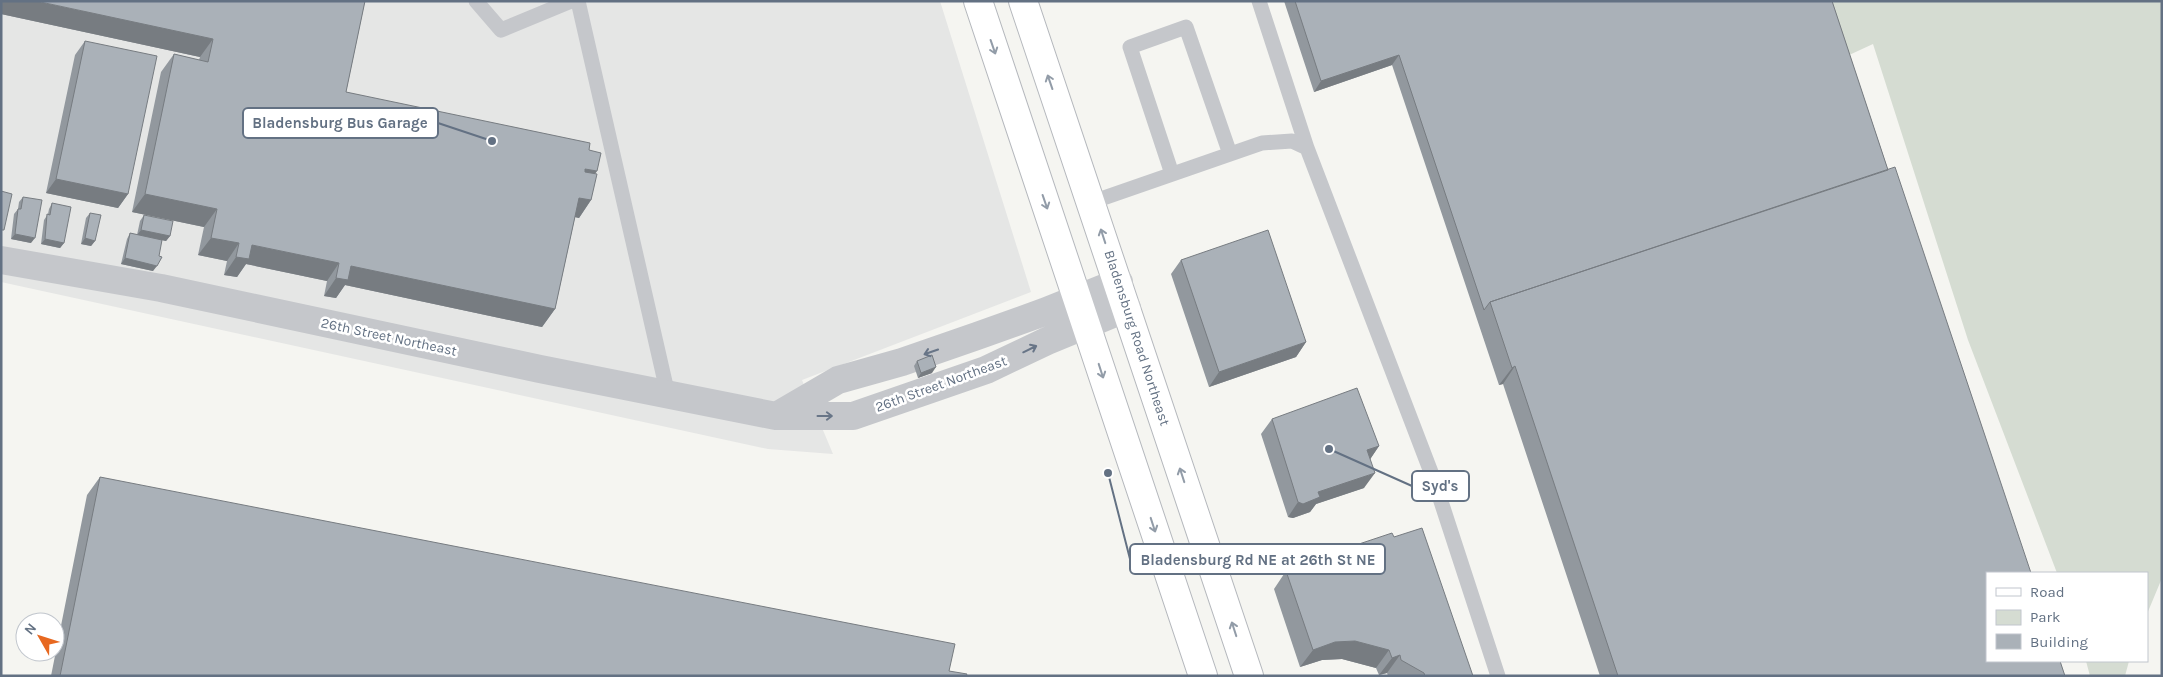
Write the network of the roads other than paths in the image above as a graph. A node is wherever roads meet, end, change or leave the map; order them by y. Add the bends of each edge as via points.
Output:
1 (476, 1) edge
2 (571, 1) edge
3 (578, 1) edge
4 (978, 1) edge
5 (1023, 1) edge
6 (1259, 1) edge
7 (1307, 148) junction
8 (1230, 154) junction
9 (1172, 174) junction
10 (1092, 202) junction
11 (1, 260) edge
12 (1118, 282) junction
13 (1078, 297) junction
14 (1127, 308) junction
15 (1086, 325) junction
16 (668, 394) junction
17 (776, 416) junction
18 (1203, 676) edge
19 (1249, 676) edge
20 (1498, 676) edge

1 - 2 lane via 501,30
3 - 16 lane
4 -> 13 main road
10 -> 5 main road, Bladensburg Road Northeast
6 - 7 lane
7 - 8 lane via 1292,141 1262,142
7 - 20 lane via 1434,480
8 - 9 lane
8 - 9 lane via 1186,27 1130,47
9 - 10 lane
12 -> 10 main road, Bladensburg Road Northeast
11 - 16 street, 26th Street Northeast via 161,288
12 - 13 street
12 - 14 main road, Bladensburg Road Northeast
13 - 15 main road
13 -> 17 street via 902,362 838,380
14 - 15 street, 26th Street Northeast
19 -> 14 main road, Bladensburg Road Northeast
17 -> 15 street, 26th Street Northeast via 853,416 986,370
15 -> 18 main road
16 - 17 street, 26th Street Northeast

